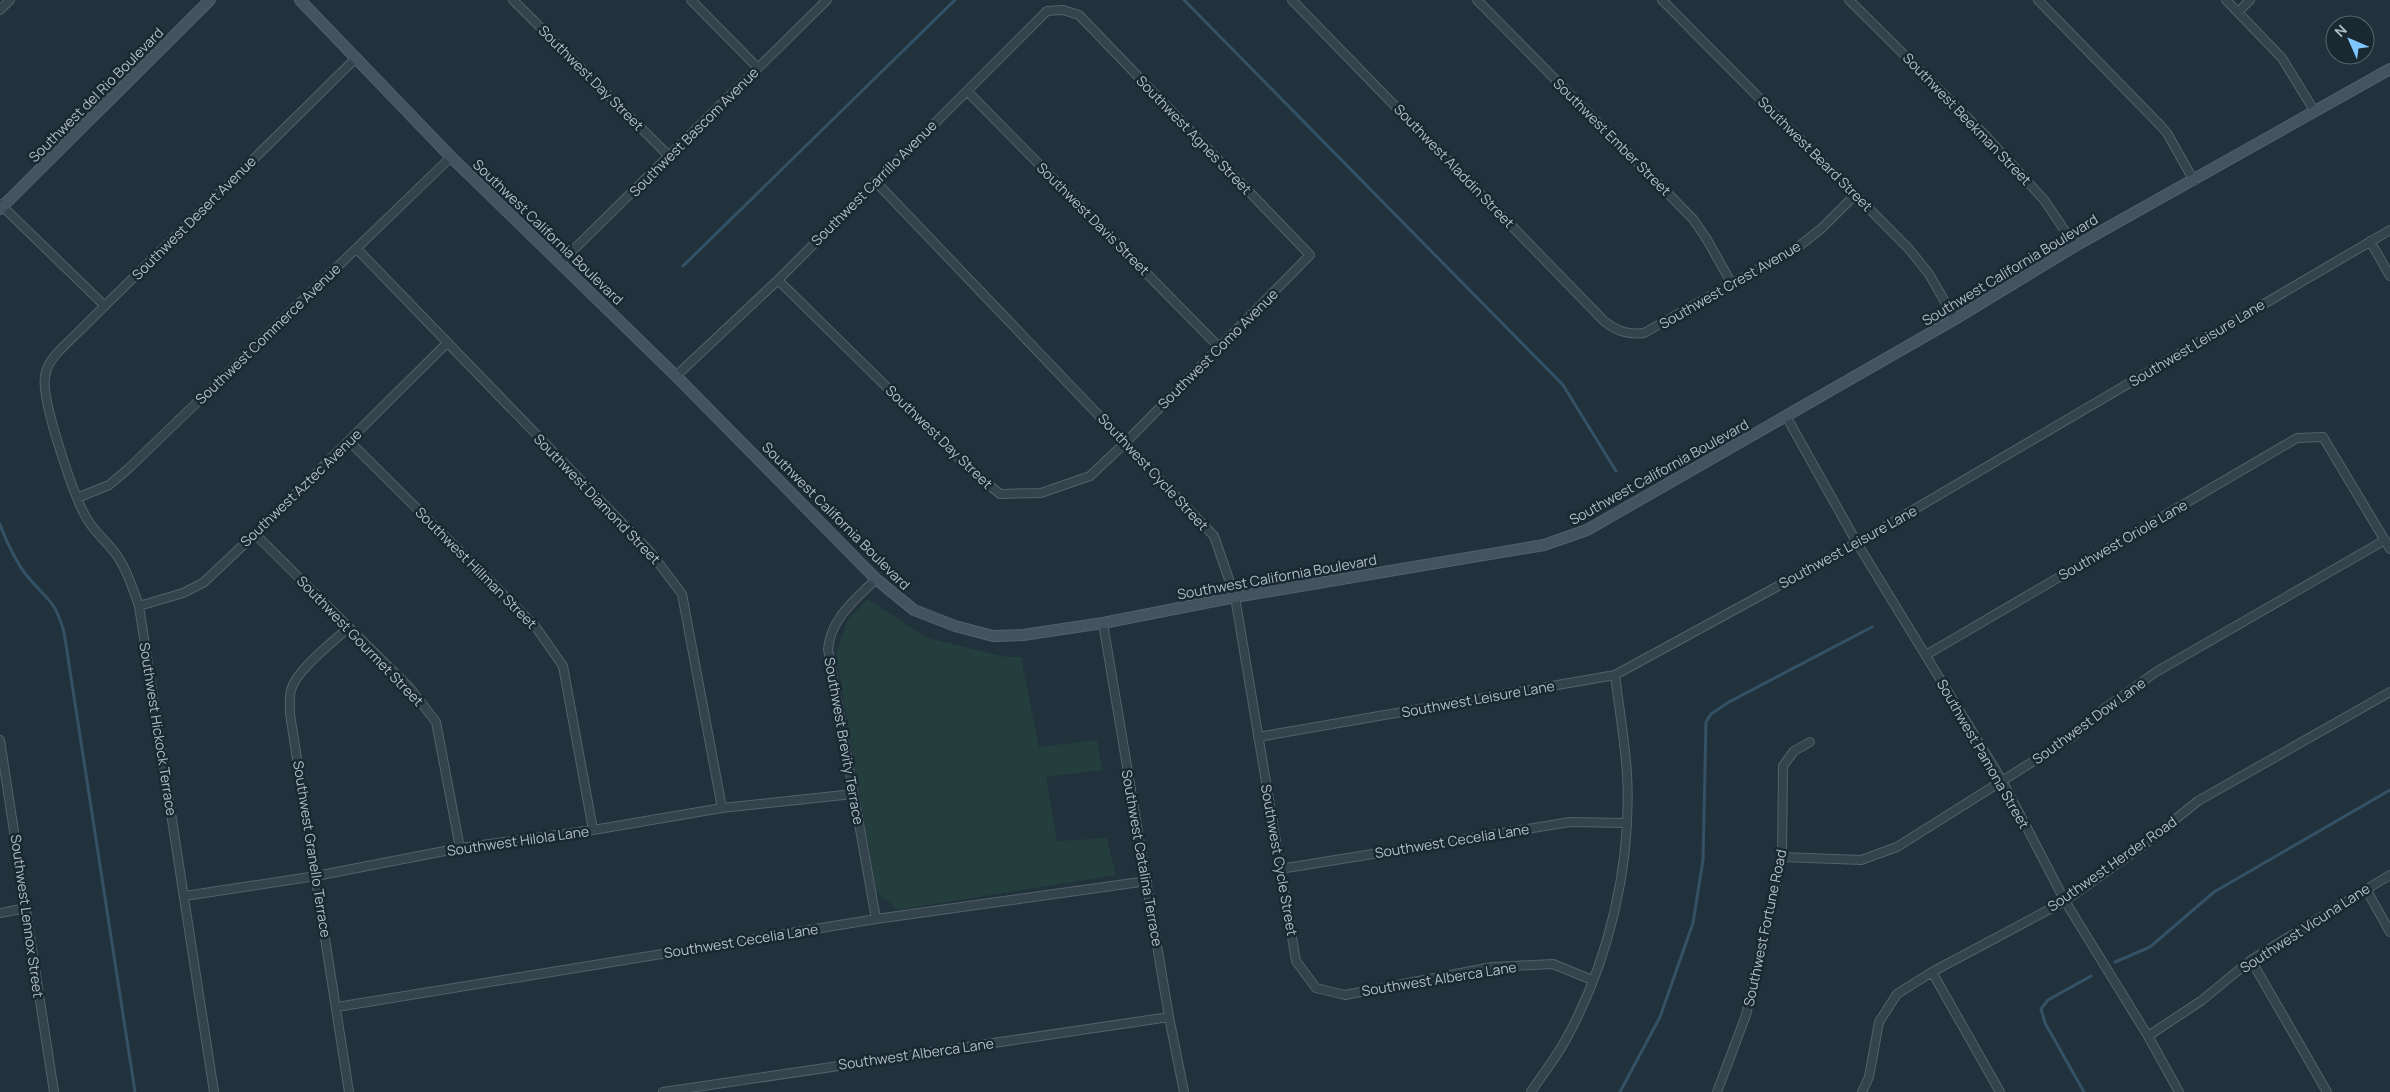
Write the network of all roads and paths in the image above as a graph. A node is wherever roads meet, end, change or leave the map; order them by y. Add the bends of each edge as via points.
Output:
1 (10, 0) edge
2 (210, 0) edge
3 (300, 0) edge
4 (513, 0) edge
5 (691, 0) edge
6 (827, 0) edge
7 (1292, 0) edge
8 (1477, 0) edge
9 (1662, 0) edge
10 (1849, 0) edge
11 (2038, 0) edge
12 (2226, 0) edge
13 (2250, 0) edge
14 (0, 10) edge
15 (2238, 12) junction
16 (1079, 15) joint
17 (356, 58) junction
18 (758, 68) junction
19 (2390, 69) edge
20 (967, 91) junction
21 (2315, 112) junction
22 (669, 156) junction
23 (451, 157) junction
24 (875, 181) junction
25 (2194, 181) junction
26 (1855, 195) junction
27 (1, 207) edge
28 (2390, 230) edge
29 (2370, 241) junction
30 (2075, 246) junction
31 (357, 249) junction
32 (1310, 255) joint
33 (560, 263) junction
34 (2390, 276) edge
35 (778, 280) junction
36 (1732, 284) junction
37 (104, 306) junction
38 (1955, 319) junction
39 (1617, 330) joint
40 (447, 344) junction
41 (1220, 348) junction
42 (676, 376) junction
43 (44, 385) joint
44 (1786, 416) junction
45 (350, 441) junction
46 (1126, 442) junction
47 (77, 498) junction
48 (255, 534) junction
49 (2385, 540) junction
50 (1857, 544) junction
51 (2390, 548) edge
52 (876, 579) junction
53 (1234, 598) junction
54 (139, 606) junction
55 (1103, 623) junction
56 (348, 628) junction
57 (1926, 655) junction
58 (1615, 675) junction
59 (2390, 692) edge
60 (1258, 737) junction
61 (0, 740) edge
62 (1810, 742) dead end
63 (3, 778) edge
64 (2003, 782) junction
65 (853, 794) junction
66 (722, 808) junction
67 (1626, 824) junction
68 (593, 830) junction
69 (460, 848) junction
70 (1782, 857) junction
71 (1280, 869) junction
72 (2390, 875) edge
73 (316, 876) junction
74 (1147, 881) junction
75 (2366, 889) junction
76 (185, 896) junction
77 (2065, 901) junction
78 (26, 908) junction
79 (0, 913) edge
80 (876, 919) junction
81 (2390, 932) edge
82 (2251, 960) junction
83 (1296, 961) joint
84 (1932, 972) junction
85 (1592, 980) junction
86 (337, 1007) junction
87 (1169, 1017) junction
88 (2148, 1036) junction
89 (1721, 1091) edge
90 (54, 1092) edge
91 (214, 1092) edge
92 (349, 1092) edge
93 (663, 1092) edge
94 (1184, 1092) edge
95 (1531, 1092) edge
96 (1862, 1092) edge
97 (2000, 1092) edge
98 (2179, 1092) edge
99 (2327, 1092) edge

1 - 14 street
2 - 27 street, Southwest del Rio Boulevard
3 - 17 street, Southwest California Boulevard
4 - 22 street, Southwest Day Street
5 - 18 street
6 - 18 street, Southwest Bascom Avenue
7 - 39 street, Southwest Aladdin Street via 1604,321
8 - 36 street, Southwest Ember Street via 1692,219
9 - 26 street, Southwest Beard Street
10 - 30 street, Southwest Beekman Street via 1987,137 2045,201
11 - 25 street via 2159,124
12 - 15 street
13 - 15 street
15 - 21 street via 2282,58
16 - 20 street, Southwest Carrillo Avenue via 1063,10 1047,11
16 - 32 street, Southwest Agnes Street
17 - 23 street, Southwest California Boulevard
17 - 37 street, Southwest Desert Avenue
18 - 22 street, Southwest Bascom Avenue
19 - 21 street, Southwest California Boulevard
20 - 24 street, Southwest Carrillo Avenue
20 - 41 street, Southwest Davis Street
21 - 25 street, Southwest California Boulevard
22 - 33 street, Southwest Bascom Avenue
23 - 31 street, Southwest Commerce Avenue
23 - 33 street, Southwest California Boulevard
24 - 35 street, Southwest Carrillo Avenue
24 - 46 street, Southwest Cycle Street
25 - 30 street, Southwest California Boulevard
26 - 36 street, Southwest Crest Avenue via 1808,240
26 - 38 street, Southwest Beard Street via 1921,263
27 - 37 street
28 - 29 street, Southwest Leisure Lane
29 - 34 street
29 - 50 street, Southwest Leisure Lane
30 - 38 street, Southwest California Boulevard
31 - 40 street, Southwest Diamond Street
31 - 47 street, Southwest Commerce Avenue via 128,470 109,485
32 - 41 street, Southwest Como Avenue
33 - 42 street, Southwest California Boulevard
35 - 42 street, Southwest Carrillo Avenue
35 - 46 street, Southwest Day Street via 973,472 1000,494 1041,493 1090,476
36 - 39 street, Southwest Crest Avenue via 1644,333
37 - 43 street, Southwest Desert Avenue via 52,360 46,369
38 - 44 street, Southwest California Boulevard
40 - 45 street, Southwest Aztec Avenue
40 - 66 street, Southwest Diamond Street via 651,553 682,594
41 - 46 street, Southwest Como Avenue
42 - 52 street, Southwest California Boulevard
43 - 47 street, Southwest Hickock Terrace
44 - 50 street, Southwest Pamona Street
44 - 53 street, Southwest California Boulevard via 1587,530 1567,538 1544,545
45 - 48 street, Southwest Aztec Avenue
45 - 68 street, Southwest Hillman Street via 535,626 563,666
46 - 53 street, Southwest Cycle Street via 1214,536
47 - 54 street, Southwest Hickock Terrace via 88,521 118,556
48 - 54 street, Southwest Aztec Avenue via 203,583 183,593
48 - 56 street, Southwest Gourmet Street
49 - 51 street
49 - 57 street, Southwest Oriole Lane via 2323,437 2297,438
49 - 64 street, Southwest Dow Lane via 2156,672 2100,711 2072,737
50 - 57 street, Southwest Pamona Street
50 - 58 street, Southwest Leisure Lane
52 - 55 street, Southwest California Boulevard via 914,610 992,636 1023,635
52 - 65 street, Southwest Brevity Terrace via 836,620 829,638 830,666
53 - 55 street, Southwest California Boulevard
53 - 60 street, Southwest Cycle Street
54 - 76 street, Southwest Hickock Terrace
55 - 74 street, Southwest Catalina Terrace
56 - 69 street, Southwest Gourmet Street via 410,688 436,722
56 - 73 street, Southwest Granello Terrace via 307,667 291,690 290,714
57 - 64 street, Southwest Pamona Street
58 - 60 street, Southwest Leisure Lane
58 - 67 street via 1627,774
59 - 77 street, Southwest Herder Road via 2198,801 2141,847
60 - 71 street, Southwest Cycle Street
61 - 63 street, Southwest Lennox Street
62 - 70 street, Southwest Fortune Road via 1794,751 1783,766
63 - 78 street, Southwest Lennox Street
64 - 70 street, Southwest Dow Lane via 1897,847 1862,860
64 - 77 street, Southwest Pamona Street
65 - 66 street, Southwest Hilola Lane
65 - 80 street, Southwest Brevity Terrace
66 - 68 street, Southwest Hilola Lane
67 - 71 street, Southwest Cecelia Lane via 1570,822
67 - 85 street via 1624,864 1613,919
68 - 69 street, Southwest Hilola Lane
69 - 73 street, Southwest Hilola Lane
70 - 89 street, Southwest Fortune Road via 1746,1015
71 - 83 street, Southwest Cycle Street
72 - 75 street, Southwest Vicuna Lane
73 - 76 street, Southwest Hilola Lane
73 - 86 street, Southwest Granello Terrace
74 - 80 street, Southwest Cecelia Lane
74 - 87 street, Southwest Catalina Terrace
75 - 81 street
75 - 82 street, Southwest Vicuna Lane
76 - 91 street, Southwest Hickock Terrace
77 - 84 street, Southwest Herder Road
77 - 88 street, Southwest Pamona Street
78 - 79 street
78 - 90 street, Southwest Lennox Street
80 - 86 street, Southwest Cecelia Lane
82 - 88 street, Southwest Vicuna Lane via 2201,1001
82 - 99 street
83 - 85 street, Southwest Alberca Lane via 1316,988 1345,995 1492,967 1553,964
84 - 96 street, Southwest Herder Road via 1897,994 1880,1022 1869,1077
84 - 97 street
85 - 95 street via 1565,1041
86 - 92 street, Southwest Granello Terrace
87 - 93 street, Southwest Alberca Lane
87 - 94 street, Southwest Catalina Terrace
88 - 98 street, Southwest Pamona Street

